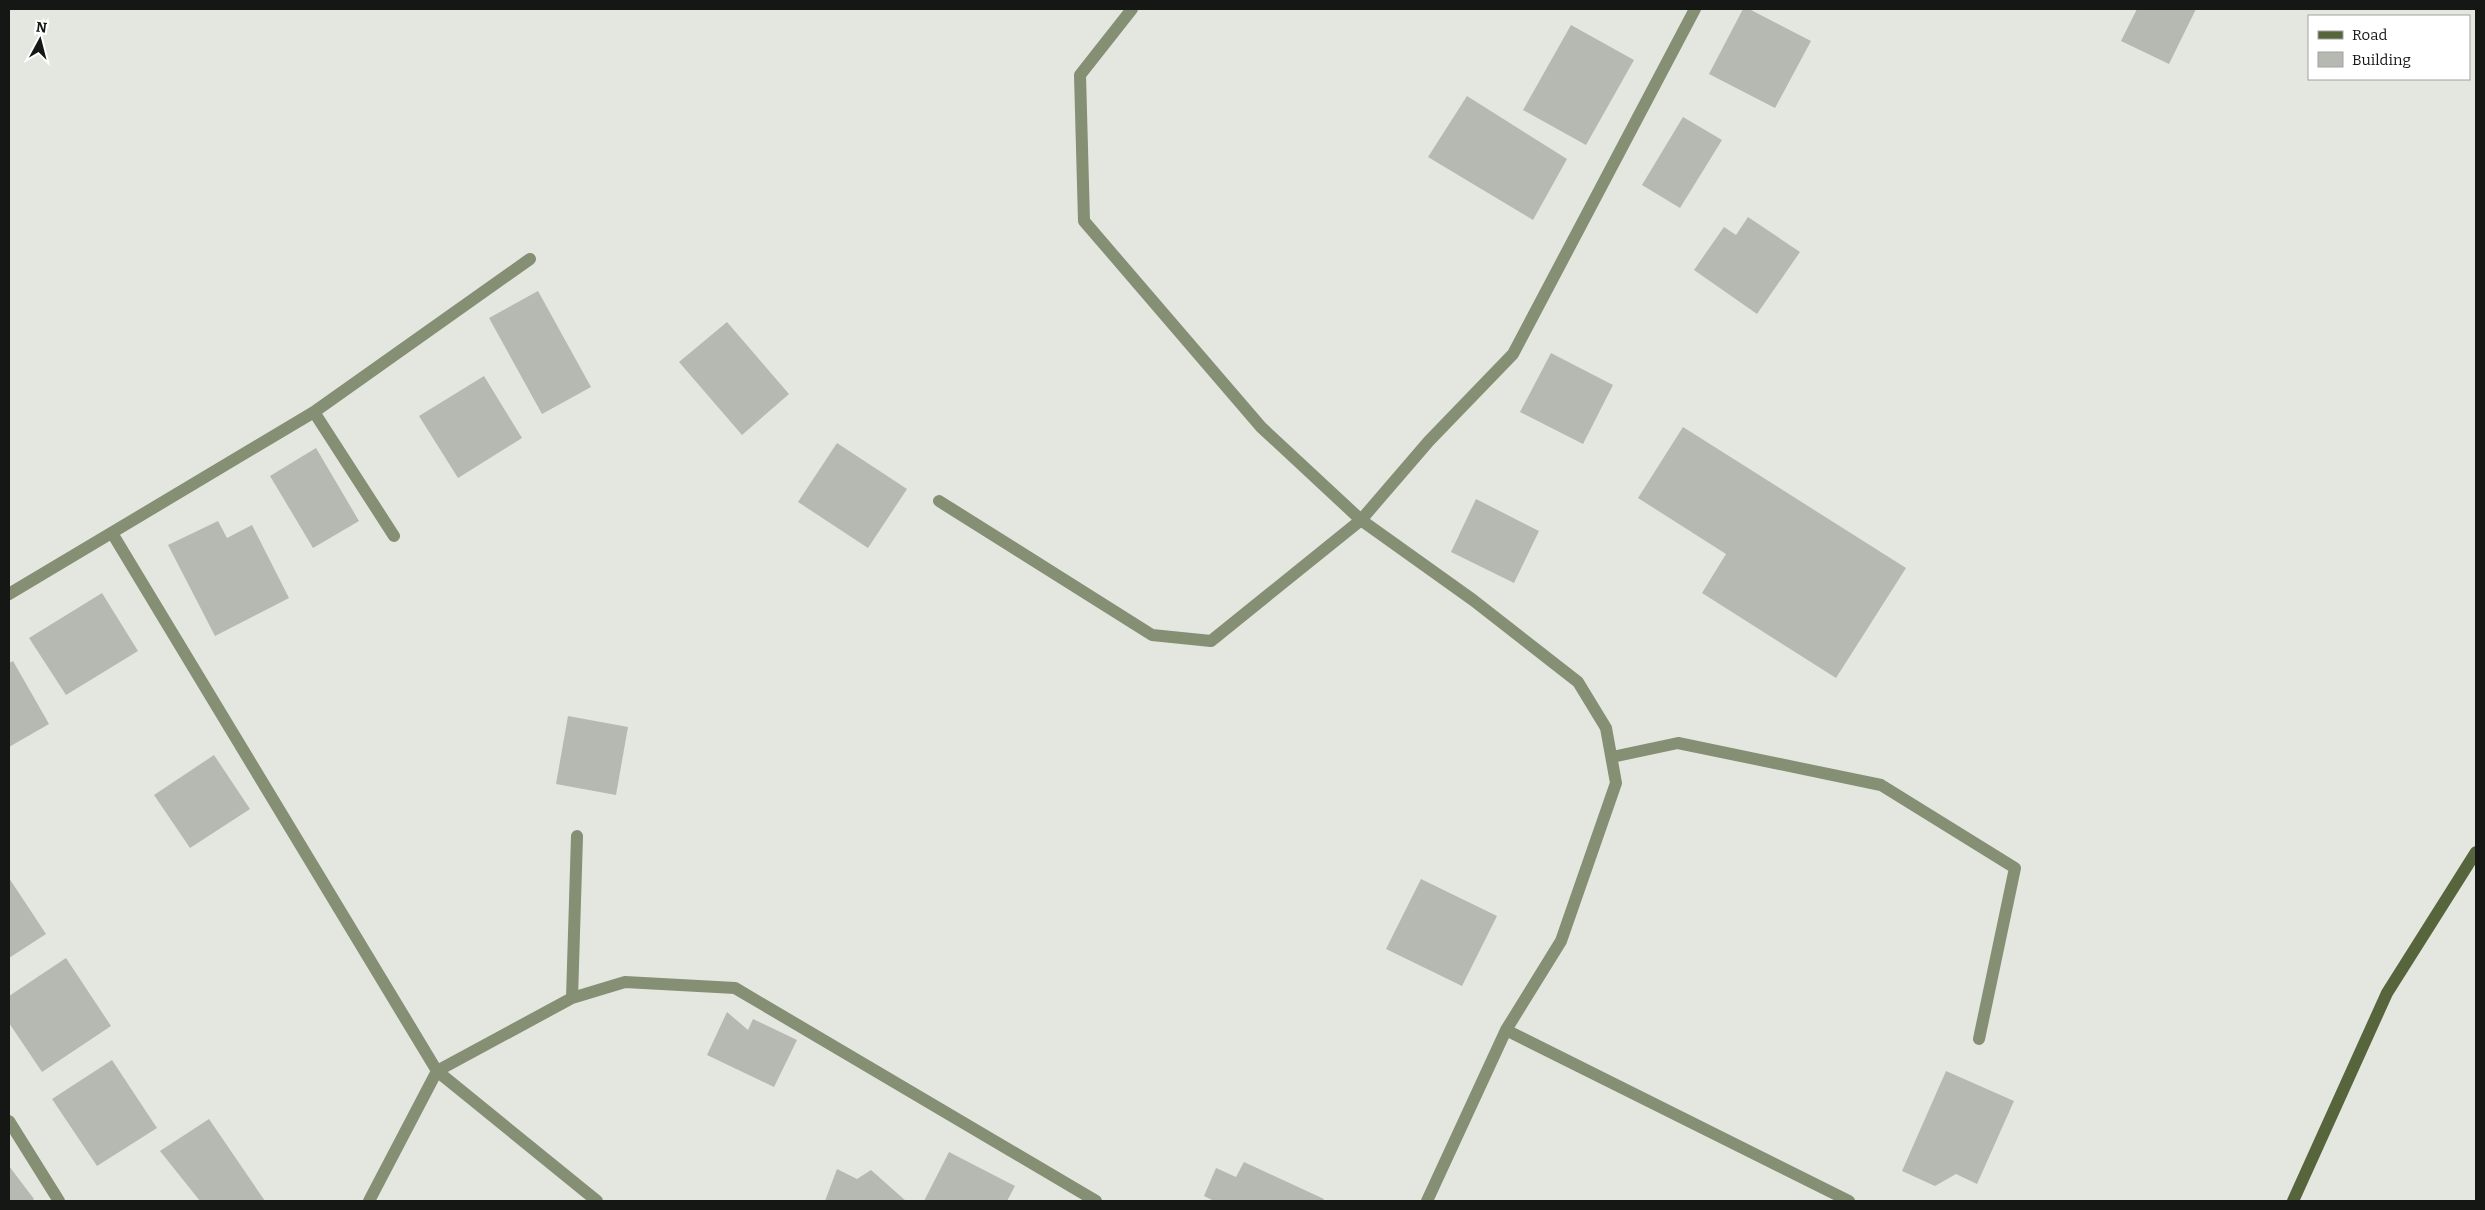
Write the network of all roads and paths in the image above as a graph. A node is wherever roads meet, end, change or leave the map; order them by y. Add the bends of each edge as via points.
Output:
1 (1695, 9) edge
2 (1127, 11) edge
3 (530, 259) dead end
4 (314, 412) junction
5 (939, 500) dead end
6 (1361, 520) junction
7 (112, 533) junction
8 (394, 536) dead end
9 (9, 594) edge
10 (1612, 758) junction
11 (577, 836) dead end
12 (2476, 852) edge
13 (572, 998) junction
14 (1506, 1030) junction
15 (1979, 1039) dead end
16 (437, 1071) junction
17 (9, 1121) edge
18 (59, 1201) edge
19 (369, 1201) edge
20 (597, 1201) edge
21 (1096, 1201) edge
22 (1427, 1201) edge
23 (1849, 1201) edge
24 (2293, 1201) edge

1 - 6 street via 1513,354 1429,441
2 - 6 street via 1080,75 1084,221 1261,427
3 - 4 street
4 - 7 street
4 - 8 street
5 - 6 street via 1152,635 1210,641
6 - 10 street via 1473,600 1578,682 1606,728
7 - 9 street
7 - 16 street
10 - 14 street via 1616,783 1561,941
10 - 15 street via 1678,743 1880,785 2015,868
11 - 13 street
12 - 24 street via 2388,993
13 - 16 street
13 - 21 street via 624,982 735,988
14 - 22 street
14 - 23 street
16 - 19 street
16 - 20 street
17 - 18 street

